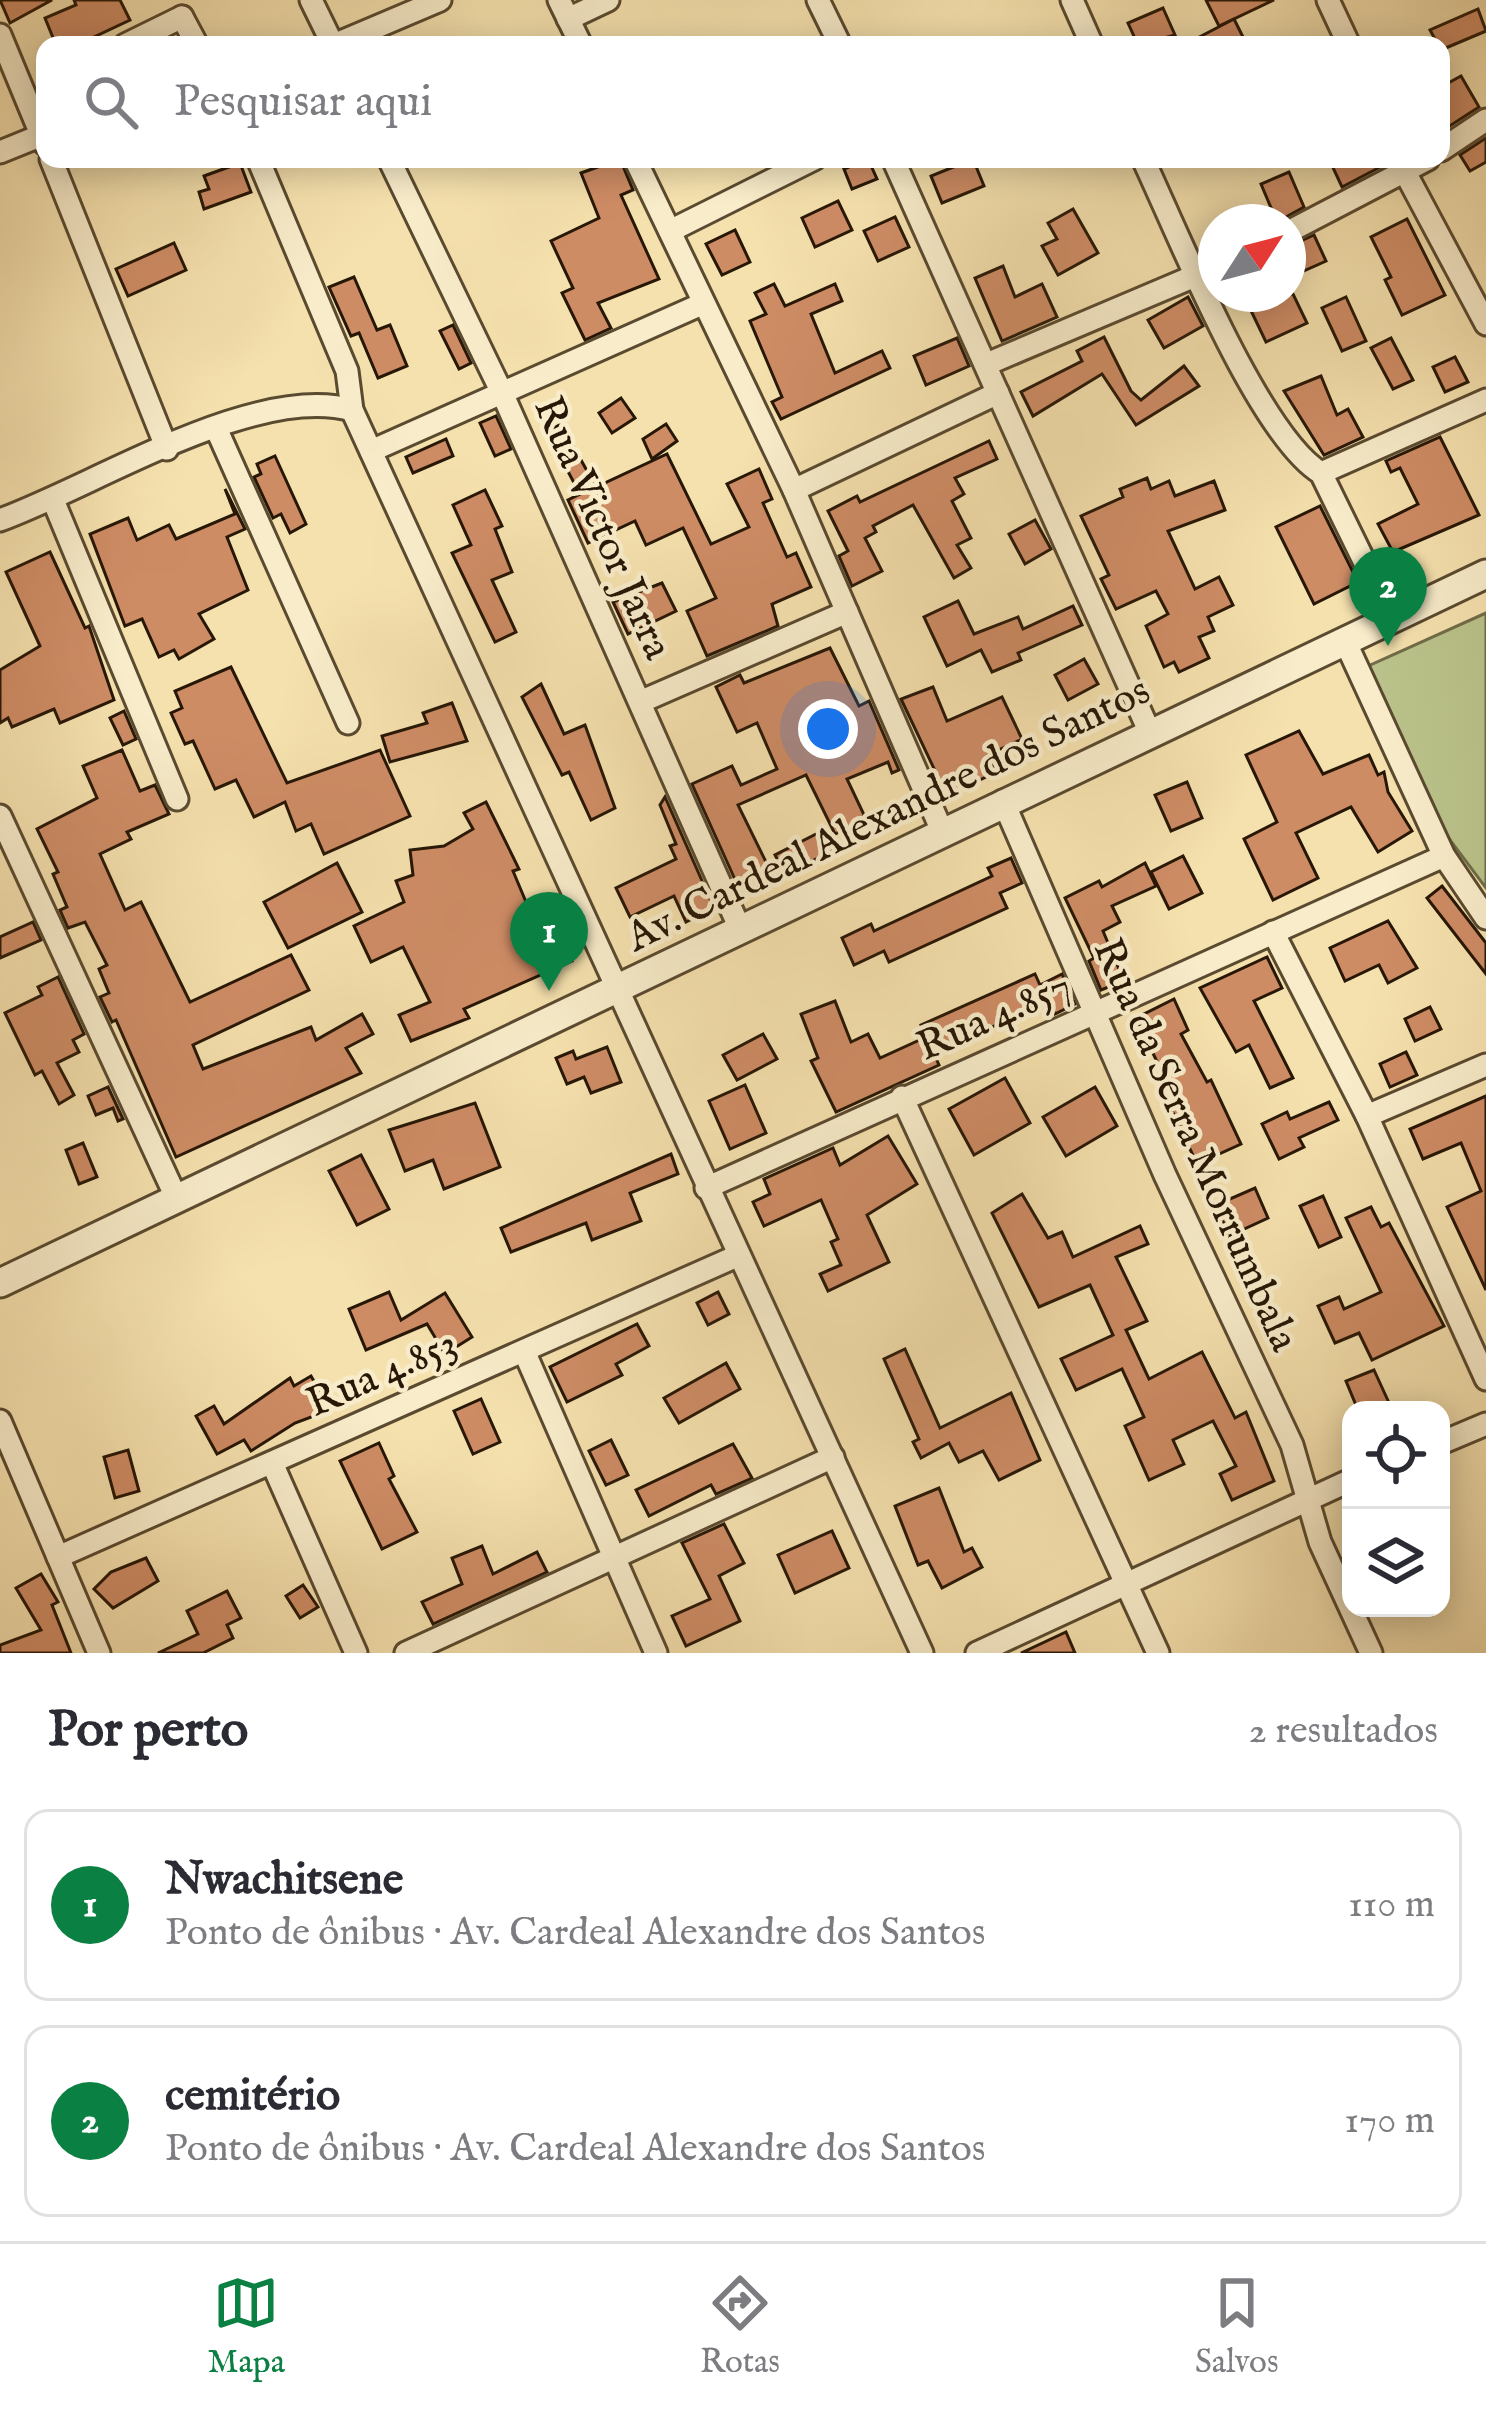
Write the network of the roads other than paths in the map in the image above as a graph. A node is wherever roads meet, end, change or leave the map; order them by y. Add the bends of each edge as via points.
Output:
1 (311, 0) edge
2 (440, 0) edge
3 (608, 0) edge
4 (818, 0) edge
5 (1072, 0) edge
6 (1328, 0) edge
7 (185, 9) edge
8 (564, 9) edge
9 (0, 35) edge
10 (139, 36) edge
11 (329, 36) edge
12 (355, 36) edge
13 (836, 36) edge
14 (1088, 36) edge
15 (1345, 36) edge
16 (35, 88) edge
17 (1486, 119) edge
18 (36, 142) edge
19 (1450, 144) edge
20 (0, 152) edge
21 (55, 168) edge
22 (262, 168) edge
23 (393, 168) edge
24 (639, 168) edge
25 (796, 168) edge
26 (905, 168) edge
27 (1148, 168) edge
28 (1399, 168) edge
29 (1402, 168) edge
30 (1306, 222) edge
31 (670, 231) junction
32 (1198, 255) edge
33 (1198, 275) edge
34 (701, 304) junction
35 (1226, 312) edge
36 (1486, 324) edge
37 (987, 364) junction
38 (998, 393) junction
39 (503, 395) junction
40 (1486, 400) edge
41 (352, 410) junction
42 (216, 428) junction
43 (167, 449) junction
44 (371, 451) junction
45 (1321, 473) junction
46 (794, 490) junction
47 (53, 500) junction
48 (0, 520) edge
49 (1486, 574) edge
50 (847, 612) junction
51 (1392, 618) junction
52 (1345, 641) junction
53 (640, 702) junction
54 (348, 723) dead end
55 (1150, 733) junction
56 (177, 800) dead end
57 (1003, 801) junction
58 (0, 816) edge
59 (942, 831) junction
60 (1444, 856) junction
61 (1486, 918) edge
62 (741, 931) junction
63 (1273, 932) junction
64 (613, 988) junction
65 (1094, 1012) junction
66 (1486, 1065) edge
67 (902, 1097) junction
68 (1367, 1116) junction
69 (706, 1187) junction
70 (175, 1196) junction
71 (737, 1256) junction
72 (0, 1283) edge
73 (524, 1351) junction
74 (1486, 1379) edge
75 (0, 1421) edge
76 (1486, 1424) edge
77 (1450, 1439) edge
78 (832, 1457) junction
79 (272, 1463) junction
80 (1342, 1484) edge
81 (1309, 1498) junction
82 (58, 1557) junction
83 (617, 1559) junction
84 (1125, 1585) junction
85 (99, 1653) edge
86 (356, 1653) edge
87 (406, 1653) edge
88 (656, 1653) edge
89 (922, 1653) edge
90 (977, 1653) edge
91 (1158, 1653) edge
92 (1371, 1653) edge

1 - 11 street
2 - 12 street
3 - 8 street
4 - 13 street
5 - 14 street
6 - 15 street
7 - 10 street
9 - 16 street
17 - 19 street
18 - 20 street
21 - 43 street
22 - 41 street via 347,371
23 - 39 street, Rua Victor Jarra
24 - 31 street
25 - 31 street
26 - 37 street
27 - 32 street
28 - 30 street
29 - 36 street
31 - 34 street
33 - 37 street
34 - 39 street
34 - 46 street
35 - 45 street via 1286,438
37 - 38 street
38 - 46 street
38 - 55 street
39 - 44 street
39 - 53 street, Rua Victor Jarra
40 - 45 street
41 - 42 street via 278,406
41 - 44 street
42 - 43 street
42 - 54 street
43 - 47 street
44 - 64 street
45 - 51 street
46 - 50 street
47 - 48 street
47 - 56 street
49 - 51 street, Av. Cardeal Alexandre dos Santos
50 - 53 street
50 - 59 street
51 - 52 street, Av. Cardeal Alexandre dos Santos
52 - 55 street, Av. Cardeal Alexandre dos Santos
52 - 60 street
53 - 62 street, Rua Victor Jarra
55 - 57 street, Av. Cardeal Alexandre dos Santos
57 - 59 street, Av. Cardeal Alexandre dos Santos
57 - 65 street, Rua da Serra Morrumbala
58 - 70 street
59 - 62 street, Av. Cardeal Alexandre dos Santos
60 - 61 street
60 - 63 street, Rua 4.857
62 - 64 street, Av. Cardeal Alexandre dos Santos
63 - 65 street, Rua 4.857
63 - 68 street
64 - 69 street
64 - 70 street, Av. Cardeal Alexandre dos Santos
65 - 67 street, Rua 4.857
65 - 81 street, Rua da Serra Morrumbala
66 - 68 street
67 - 69 street, Rua 4.857
67 - 84 street
68 - 74 street
69 - 71 street
70 - 72 street, Av. Cardeal Alexandre dos Santos
71 - 73 street, Rua 4.853
71 - 78 street
73 - 79 street, Rua 4.853
73 - 83 street
75 - 82 street
76 - 77 street
78 - 83 street
78 - 89 street
79 - 82 street, Rua 4.853
79 - 86 street
80 - 81 street
81 - 84 street
81 - 92 street, Rua da Serra Morrumbala
82 - 85 street
83 - 87 street
83 - 88 street
84 - 90 street
84 - 91 street

